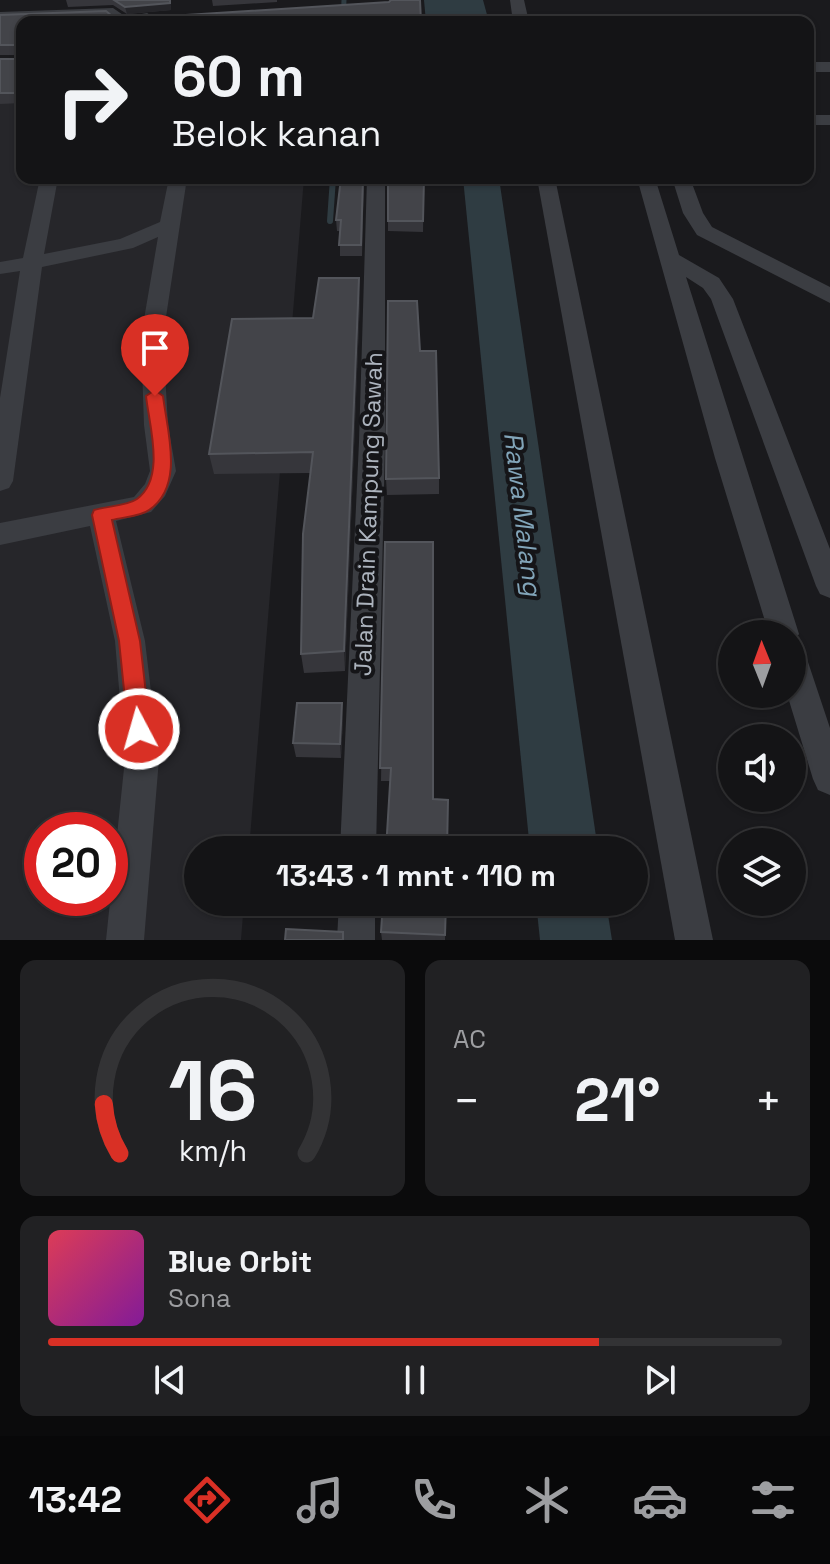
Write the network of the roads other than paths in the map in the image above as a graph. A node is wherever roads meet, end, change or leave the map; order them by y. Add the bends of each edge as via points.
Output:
1 (23, 16) edge
2 (117, 16) edge
3 (48, 184) edge
4 (177, 184) edge
5 (376, 184) edge
6 (547, 184) edge
7 (648, 184) edge
8 (683, 184) edge
9 (169, 225) junction
10 (671, 259) junction
11 (32, 263) junction
12 (0, 268) edge
13 (830, 296) edge
14 (0, 481) edge
15 (101, 515) junction
16 (0, 534) edge
17 (830, 586) edge
18 (780, 620) edge
19 (806, 703) edge
20 (830, 779) edge
21 (358, 836) edge
22 (357, 916) edge
23 (125, 940) edge
24 (356, 940) edge
25 (694, 940) edge

1 - 2 street
3 - 11 street
4 - 9 street
5 - 21 street, Jalan Drain Kampung Sawah
6 - 25 street
7 - 10 street
8 - 13 street via 704,231
9 - 11 street via 126,244
9 - 15 street via 152,337 163,471 142,505
10 - 17 street via 711,283 722,299
10 - 18 street
11 - 12 street
11 - 14 street
15 - 16 street
15 - 23 street via 130,641 142,759
19 - 20 street
22 - 24 street

